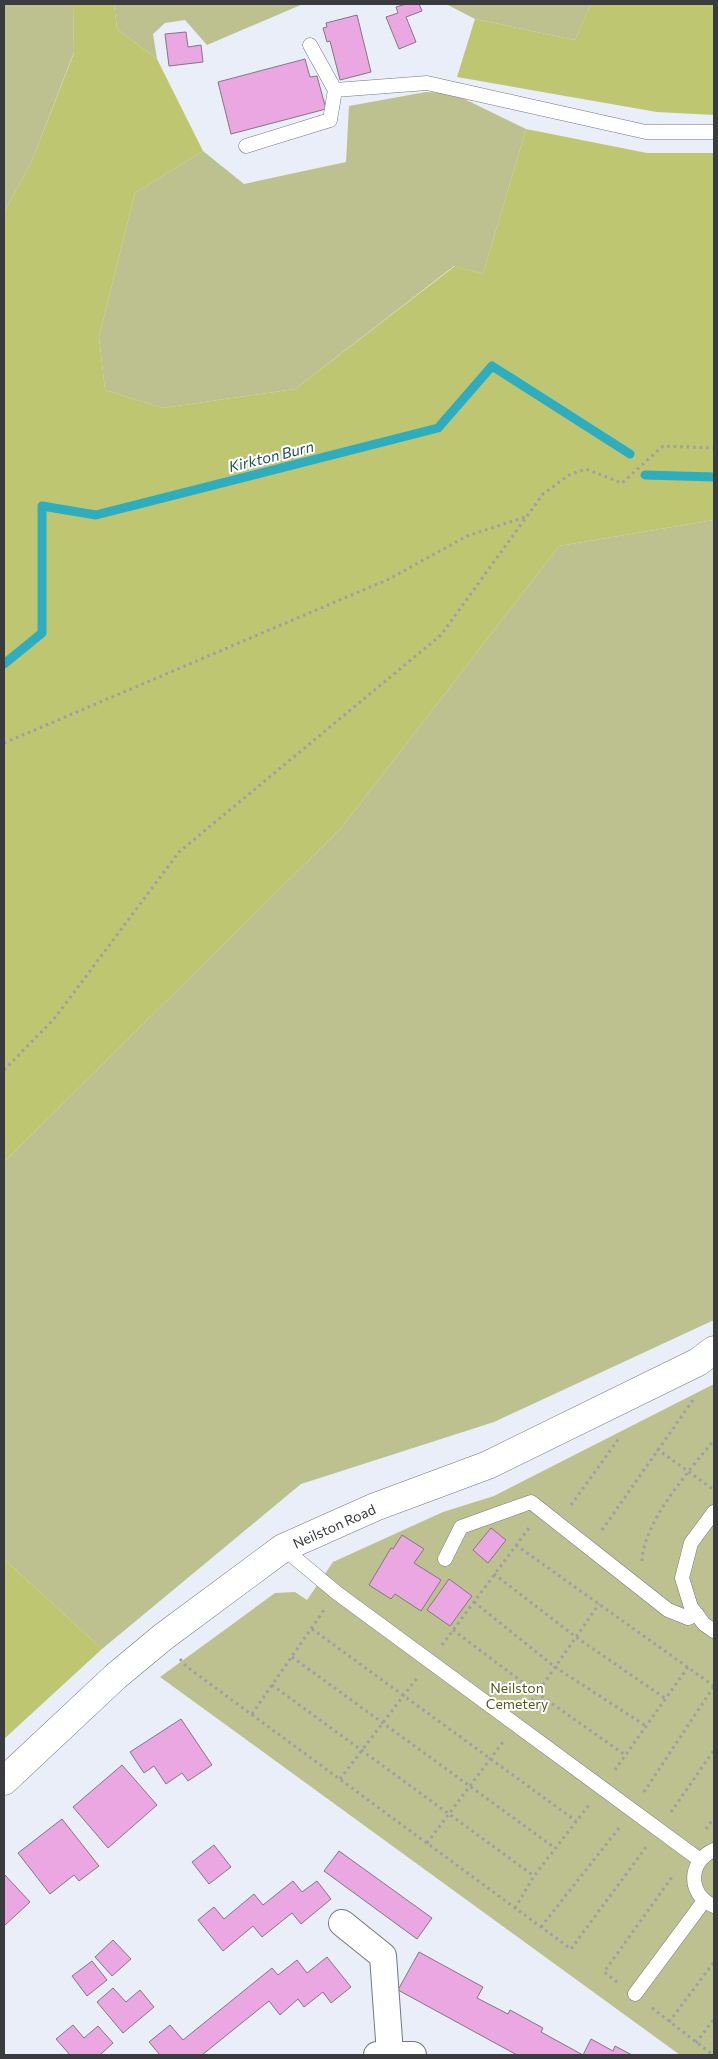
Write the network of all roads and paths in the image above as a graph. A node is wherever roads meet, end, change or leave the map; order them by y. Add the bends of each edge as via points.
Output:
1 (310, 45) dead end
2 (335, 90) junction
3 (714, 132) edge
4 (246, 146) dead end
5 (714, 448) edge
6 (527, 516) junction
7 (4, 743) edge
8 (4, 1070) edge
9 (714, 1350) edge
10 (693, 1400) dead end
11 (620, 1437) dead end
12 (714, 1440) edge
13 (657, 1450) junction
14 (688, 1472) junction
15 (714, 1491) edge
16 (714, 1512) edge
17 (558, 1524) junction
18 (516, 1545) dead end
19 (283, 1548) junction
20 (589, 1549) junction
21 (445, 1559) dead end
22 (494, 1574) dead end
23 (640, 1590) junction
24 (337, 1593) junction
25 (474, 1602) dead end
26 (697, 1614) junction
27 (312, 1629) junction
28 (453, 1630) dead end
29 (714, 1631) edge
30 (162, 1637) junction
31 (292, 1657) junction
32 (272, 1685) junction
33 (714, 1686) edge
34 (666, 1699) dead end
35 (252, 1714) junction
36 (646, 1726) dead end
37 (714, 1750) edge
38 (625, 1755) dead end
39 (4, 1780) edge
40 (714, 1818) edge
41 (576, 1821) dead end
42 (659, 1829) junction
43 (555, 1848) dead end
44 (714, 1850) edge
45 (695, 1856) junction
46 (534, 1876) dead end
47 (709, 1903) edge
48 (342, 1922) dead end
49 (714, 1962) edge
50 (635, 1994) junction
51 (714, 2019) edge
52 (669, 2022) junction
53 (696, 2043) junction
54 (393, 2055) edge
55 (713, 2055) edge

1 - 2 lane
2 - 3 lane via 427,84 646,132
2 - 4 lane via 330,120
5 - 6 path via 663,446 622,483 586,469 569,475 543,494
6 - 7 path via 467,536 389,579
6 - 8 path via 441,635 180,852 54,1019
9 - 19 street, Neilston Road via 698,1362 488,1465 375,1507
10 - 13 path
11 - 17 path
12 - 14 path
13 - 14 path
13 - 20 path
14 - 15 path
14 - 23 path via 654,1521 642,1552
16 - 26 lane via 691,1543 682,1578 691,1607
17 - 20 lane
17 - 21 lane via 531,1502 461,1528
18 - 33 path
19 - 24 lane
19 - 30 street, Neilston Road
20 - 23 lane
22 - 34 path via 576,1637
23 - 26 lane via 668,1610 688,1618
24 - 27 path
24 - 42 lane
25 - 36 path via 555,1667
26 - 29 lane
27 - 31 path
27 - 41 path
28 - 38 path
30 - 35 path via 187,1666
30 - 39 street, Neilston Road
31 - 32 path
31 - 43 path
32 - 35 path
32 - 46 path
35 - 42 path via 571,1949
37 - 42 path
40 - 45 path
42 - 45 lane
44 - 45 lane
45 - 47 lane via 693,1876 698,1894
45 - 50 path via 604,1972
47 - 50 lane
48 - 54 street via 383,1956
49 - 52 path
50 - 52 path
51 - 53 path
52 - 53 path
53 - 55 path

